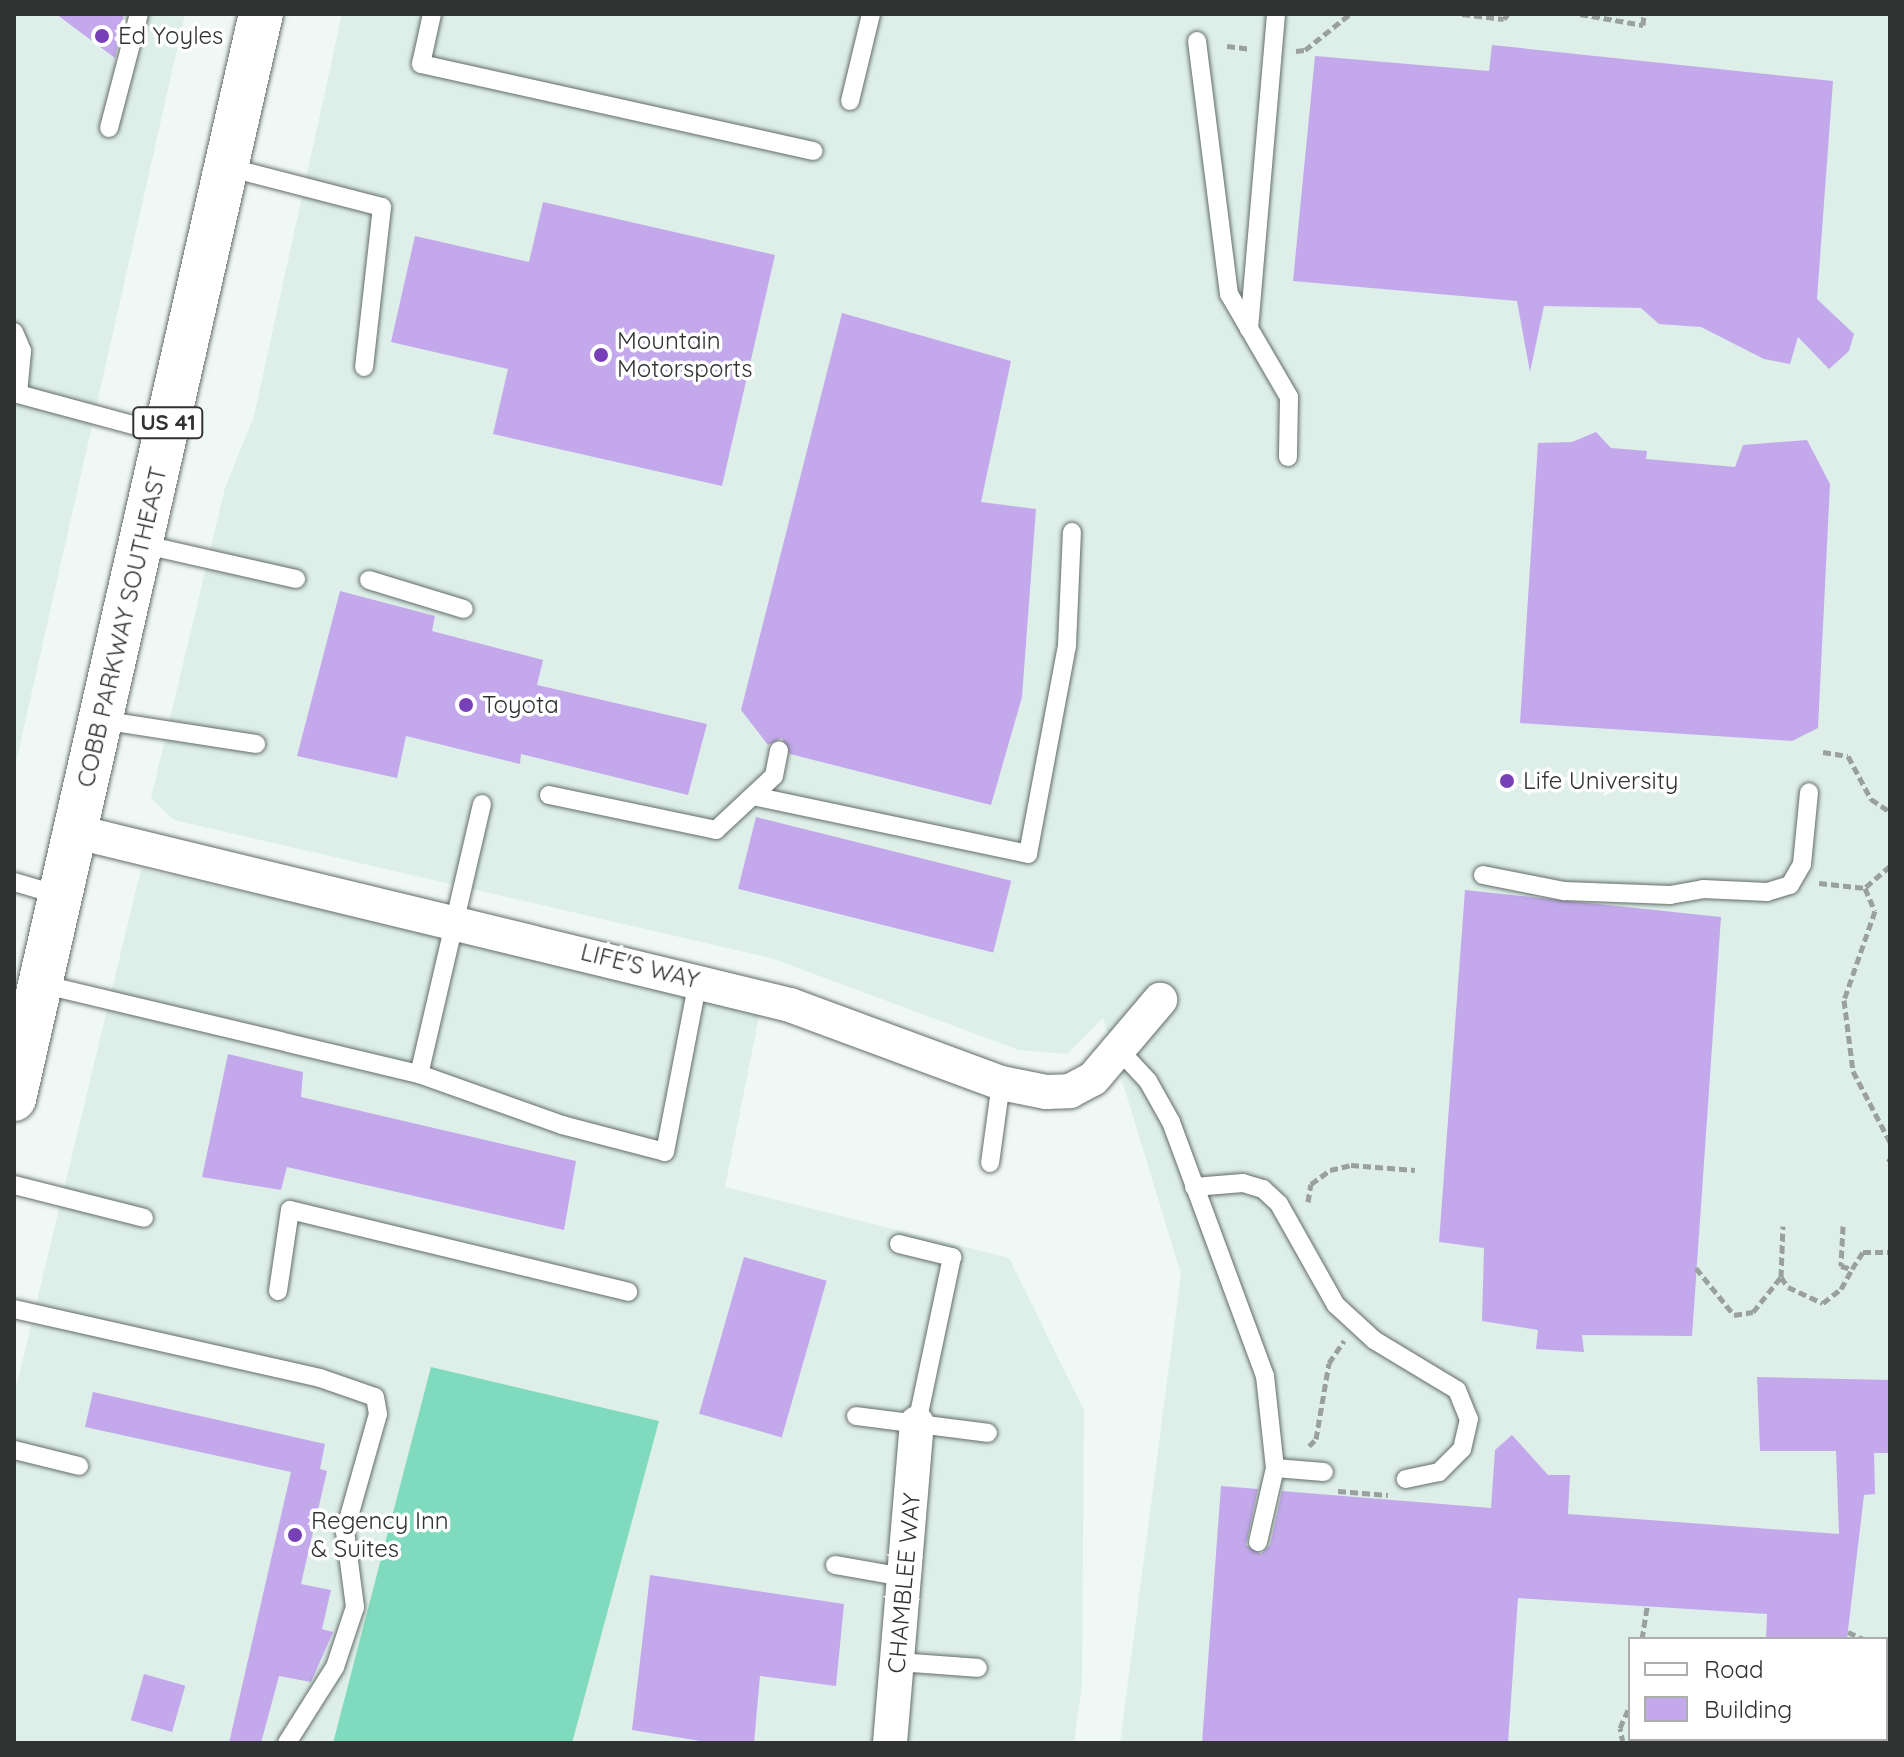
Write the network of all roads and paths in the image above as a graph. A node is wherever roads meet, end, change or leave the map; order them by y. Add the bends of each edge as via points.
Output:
1 (139, 14) edge
2 (261, 14) edge
3 (432, 14) edge
4 (871, 14) edge
5 (1276, 14) edge
6 (1350, 14) edge
7 (1462, 14) edge
8 (1508, 14) edge
9 (1580, 14) edge
10 (1644, 14) edge
11 (1197, 41) dead end
12 (1270, 52) junction
13 (850, 101) dead end
14 (109, 128) dead end
15 (813, 151) dead end
16 (227, 167) junction
17 (1249, 329) junction
18 (14, 332) edge
19 (364, 367) dead end
20 (16, 393) edge
21 (166, 434) junction
22 (1288, 457) dead end
23 (1072, 532) dead end
24 (141, 544) junction
25 (296, 579) dead end
26 (369, 580) dead end
27 (464, 609) dead end
28 (101, 720) junction
29 (256, 744) dead end
30 (779, 750) dead end
31 (1823, 752) dead end
32 (1809, 792) dead end
33 (549, 795) dead end
34 (753, 796) junction
35 (482, 804) dead end
36 (1890, 812) edge
37 (77, 832) junction
38 (1890, 866) edge
39 (1483, 875) dead end
40 (14, 882) edge
41 (1817, 883) dead end
42 (1865, 888) junction
43 (62, 896) junction
44 (455, 921) junction
45 (698, 980) junction
46 (41, 984) junction
47 (1160, 1000) dead end
48 (1121, 1052) junction
49 (419, 1074) junction
50 (1001, 1083) junction
51 (15, 1093) edge
52 (1890, 1142) edge
53 (990, 1163) dead end
54 (14, 1185) edge
55 (1194, 1187) junction
56 (144, 1218) dead end
57 (1783, 1226) dead end
58 (1843, 1226) dead end
59 (899, 1244) dead end
60 (1890, 1252) edge
61 (1696, 1268) dead end
62 (1852, 1269) junction
63 (1781, 1277) junction
64 (278, 1291) dead end
65 (628, 1292) dead end
66 (14, 1309) edge
67 (1358, 1327) junction
68 (856, 1416) dead end
69 (917, 1423) junction
70 (988, 1433) dead end
71 (14, 1450) edge
72 (79, 1466) dead end
73 (1280, 1468) junction
74 (1324, 1472) dead end
75 (1406, 1479) dead end
76 (1258, 1542) dead end
77 (835, 1565) dead end
78 (904, 1577) junction
79 (1647, 1606) dead end
80 (1848, 1632) dead end
81 (1642, 1637) edge
82 (1859, 1637) edge
83 (897, 1662) junction
84 (978, 1668) dead end
85 (1628, 1710) edge
86 (287, 1743) edge
87 (890, 1743) edge
88 (1623, 1743) edge

1 - 14 lane
2 - 16 main road, COBB PARKWAY SOUTHEAST / US 41
3 - 15 lane via 421,64
4 - 13 lane
5 - 12 lane
6 - 12 path via 1305,50
7 - 8 path via 1504,19
9 - 10 path via 1643,25
11 - 17 lane via 1229,294
12 - 17 lane via 1268,138
16 - 19 lane via 382,207
16 - 21 main road, COBB PARKWAY SOUTHEAST / US 41
17 - 22 lane via 1289,397
18 - 20 lane via 22,351
20 - 21 lane
21 - 24 main road, COBB PARKWAY SOUTHEAST / US 41
23 - 34 lane via 1067,645 1028,854
24 - 25 lane
24 - 28 main road, COBB PARKWAY SOUTHEAST / US 41
26 - 27 lane
28 - 29 lane
28 - 37 main road, COBB PARKWAY SOUTHEAST / US 41
30 - 34 lane via 774,776
31 - 36 path via 1848,756 1871,799
32 - 39 lane via 1802,864 1790,885 1767,892 1564,891
33 - 34 lane via 716,830
35 - 44 lane
37 - 43 main road, COBB PARKWAY SOUTHEAST / US 41
37 - 44 street, LIFE'S WAY
38 - 42 path
40 - 43 lane
41 - 42 path
42 - 52 path via 1875,911 1844,1000 1853,1071
43 - 46 main road, COBB PARKWAY SOUTHEAST / US 41
44 - 45 street, LIFE'S WAY
44 - 49 lane
45 - 49 lane via 665,1152 562,1125
45 - 50 street, LIFE'S WAY via 790,1005
46 - 49 lane
46 - 51 main road, COBB PARKWAY SOUTHEAST / US 41
47 - 48 street, LIFE'S WAY
48 - 50 street, LIFE'S WAY via 1093,1079 1070,1091
48 - 55 lane via 1148,1081 1171,1122
50 - 53 lane
54 - 56 lane
55 - 67 lane via 1243,1183 1273,1197 1316,1276
55 - 73 lane via 1265,1376
57 - 63 path
58 - 62 path via 1841,1266
59 - 69 lane via 952,1257
60 - 62 path via 1863,1252
61 - 63 path via 1734,1315 1753,1312
62 - 63 path via 1841,1289 1823,1303 1788,1287
64 - 65 lane via 290,1210
66 - 86 lane via 320,1378 375,1397 378,1414 345,1531 355,1607 335,1667
67 - 73 path via 1329,1363 1316,1439
67 - 75 lane via 1394,1354 1449,1383 1468,1410 1466,1439 1456,1457 1439,1472
68 - 69 lane
69 - 70 lane
69 - 78 street, CHAMBLEE WAY
71 - 72 lane
73 - 74 lane
73 - 76 lane
77 - 78 lane
78 - 83 street, CHAMBLEE WAY
79 - 81 path
80 - 82 path
83 - 84 lane
83 - 87 street, CHAMBLEE WAY
85 - 88 path via 1620,1728

